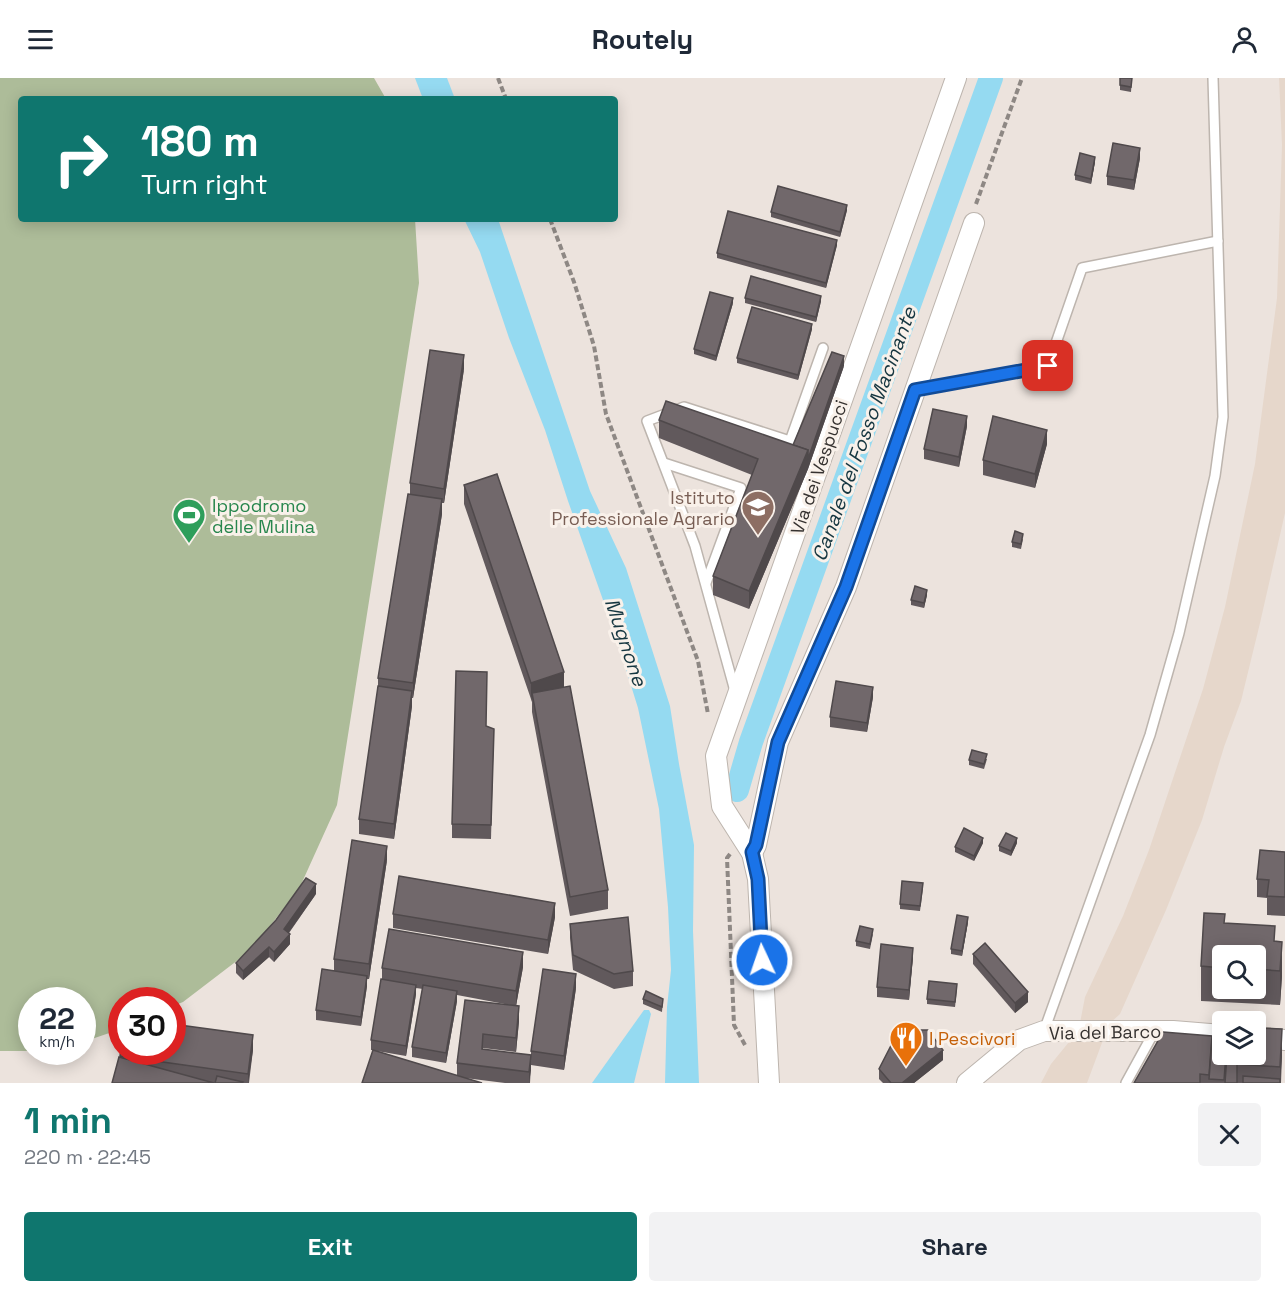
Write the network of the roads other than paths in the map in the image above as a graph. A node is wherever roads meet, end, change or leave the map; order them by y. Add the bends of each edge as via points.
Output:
1 (956, 78) edge
2 (1213, 78) edge
3 (974, 223) road end
4 (1218, 241) junction
5 (824, 348) dead end
6 (915, 390) junction
7 (664, 463) junction
8 (705, 584) junction
9 (737, 699) junction
10 (744, 841) junction
11 (1044, 1031) junction
12 (1154, 1032) junction
13 (1212, 1035) edge
14 (1266, 1039) edge
15 (1285, 1040) edge
16 (769, 1083) edge
17 (967, 1083) edge
18 (1126, 1083) edge

1 - 9 street, Via dei Vespucci
2 - 4 lane
3 - 6 street, Via dei Vespucci
4 - 6 lane via 1082,268 1048,366
4 - 11 lane via 1223,417 1215,476 1179,633 1150,735
5 - 7 lane via 790,441 684,407 647,421
6 - 10 street, Via dei Vespucci via 846,587 778,742 756,845
7 - 8 lane
7 - 8 lane via 741,488
8 - 9 lane
9 - 10 street, Via dei Vespucci via 716,756 722,806
10 - 16 street, Via dei Vespucci via 758,879
11 - 12 street, Via del Barco
11 - 17 street, Via del Barco via 1019,1040
12 - 13 street, Via del Barco
12 - 18 lane
14 - 15 street

